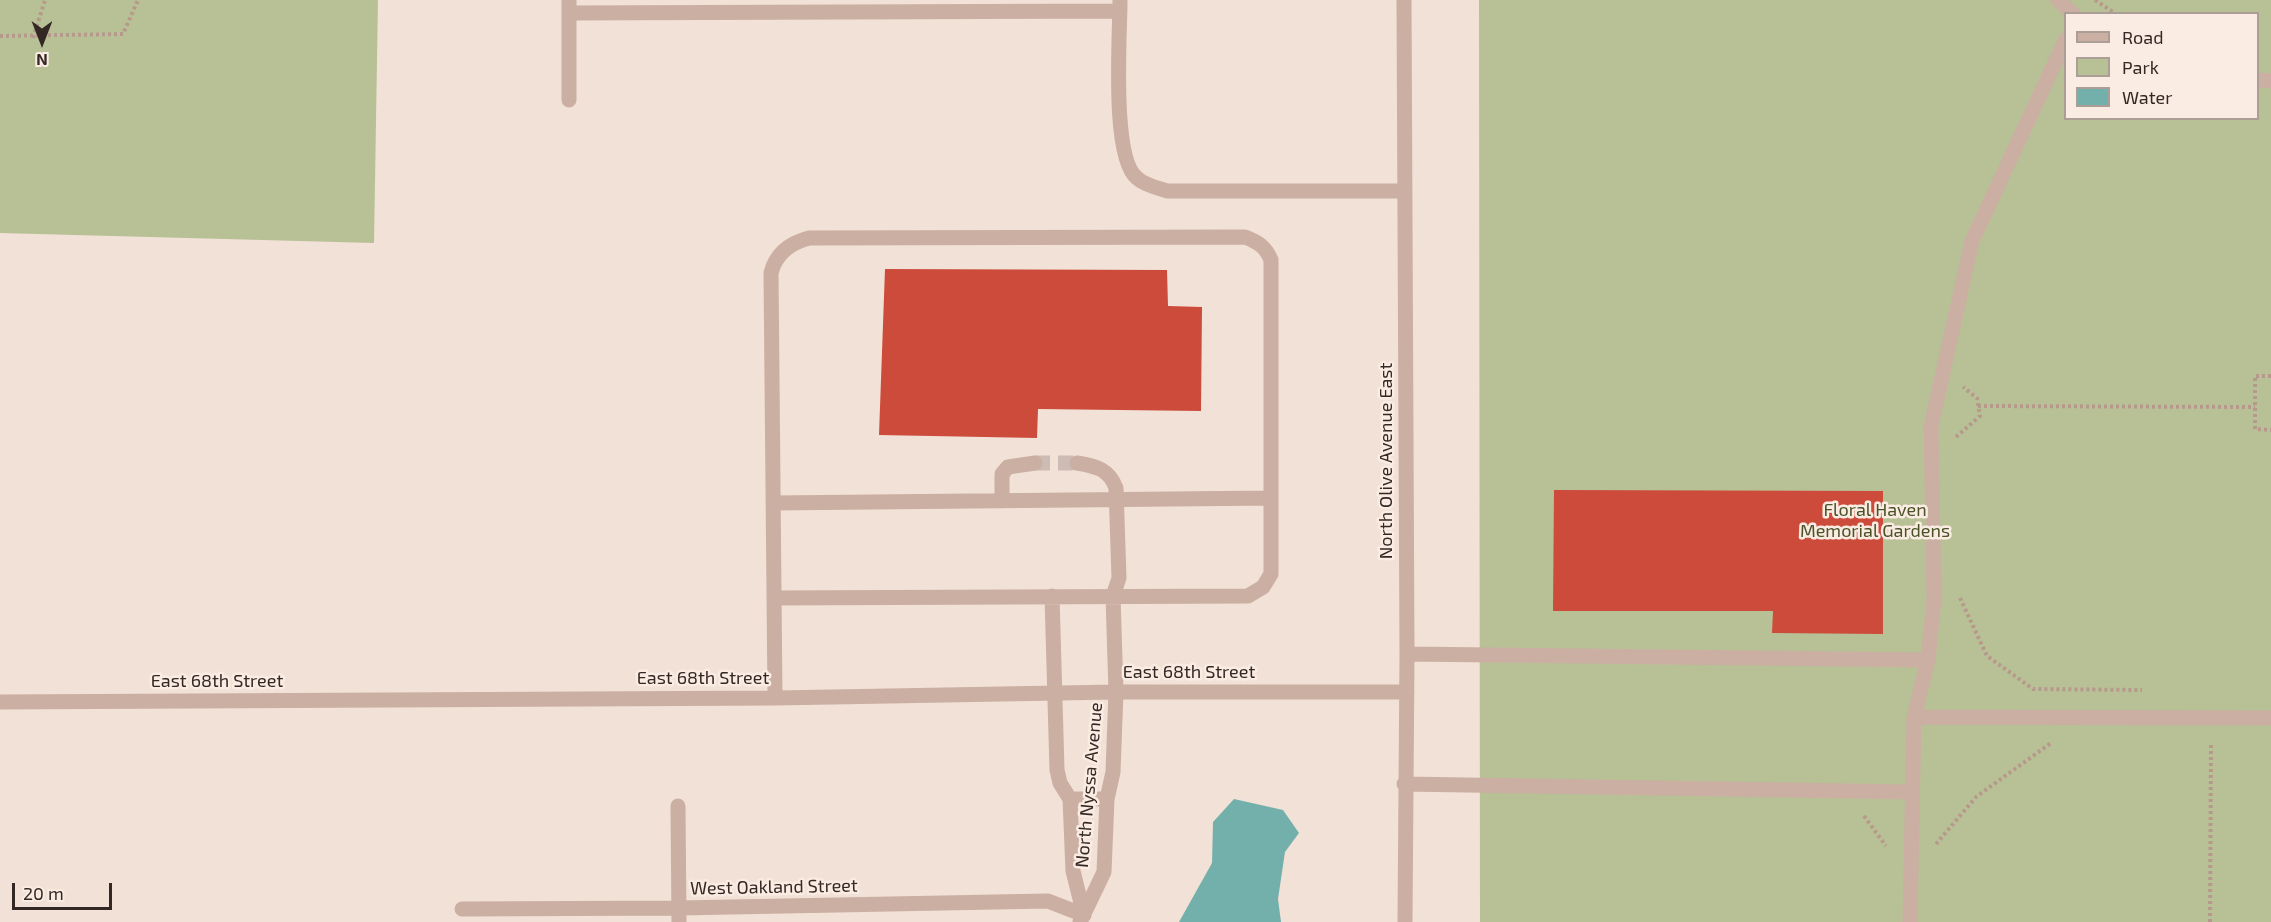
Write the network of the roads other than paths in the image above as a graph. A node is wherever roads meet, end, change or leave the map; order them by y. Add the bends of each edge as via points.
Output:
1 (1404, 0) edge
2 (2058, 0) edge
3 (1120, 5) edge
4 (569, 6) edge
5 (2071, 12) edge
6 (2064, 43) edge
7 (569, 100) dead end
8 (1404, 191) junction
9 (1035, 463) tunnel mouth
10 (1077, 463) tunnel mouth
11 (1271, 498) junction
12 (1116, 500) junction
13 (1002, 501) junction
14 (773, 503) junction
15 (1052, 597) junction
16 (1113, 597) junction
17 (774, 598) junction
18 (1407, 654) junction
19 (1928, 660) junction
20 (1116, 692) junction
21 (1407, 692) junction
22 (1056, 694) junction
23 (775, 698) junction
24 (0, 702) edge
25 (1914, 717) junction
26 (2271, 718) edge
27 (1404, 784) junction
28 (1911, 792) junction
29 (1070, 799) junction
30 (1107, 799) junction
31 (678, 806) dead end
32 (462, 909) dead end
33 (679, 915) edge
34 (1082, 918) edge
35 (1405, 922) edge
36 (1910, 922) edge

1 - 8 street, North Olive Avenue East
2 - 5 street
3 - 4 street
3 - 8 street via 1120,141 1129,169 1137,179 1167,191
4 - 7 street
6 - 19 street via 1972,241 1956,310 1931,426 1934,599
8 - 18 street, North Olive Avenue East
9 - 13 street via 1008,467 1002,474
10 - 12 street, North Nyssa Avenue via 1094,465 1112,478
11 - 12 street
11 - 14 street via 1270,260 1254,241 1245,237 809,238 779,254 771,273
11 - 16 street via 1271,574 1263,587 1248,596
12 - 13 street
12 - 16 street, North Nyssa Avenue via 1119,578
13 - 14 street
14 - 17 street
15 - 16 street
15 - 17 street
15 - 22 street, North Nyssa Avenue
16 - 20 street, North Nyssa Avenue
17 - 23 street
18 - 19 street
18 - 21 street, North Olive Avenue East
19 - 25 street
20 - 21 street, East 68th Street
20 - 22 street, East 68th Street
20 - 30 street, North Nyssa Avenue via 1113,772
21 - 27 street, North Olive Avenue East
22 - 23 street, East 68th Street
22 - 29 street, North Nyssa Avenue via 1057,770
23 - 24 street, East 68th Street
25 - 26 street
25 - 28 street
27 - 28 street
27 - 35 street, North Olive Avenue East
28 - 36 street
29 - 30 street
29 - 34 street, North Nyssa Avenue via 1073,871
30 - 34 street, North Nyssa Avenue via 1104,872
31 - 33 street
32 - 33 street, West Oakland Street
33 - 34 street, West Oakland Street via 1048,901

